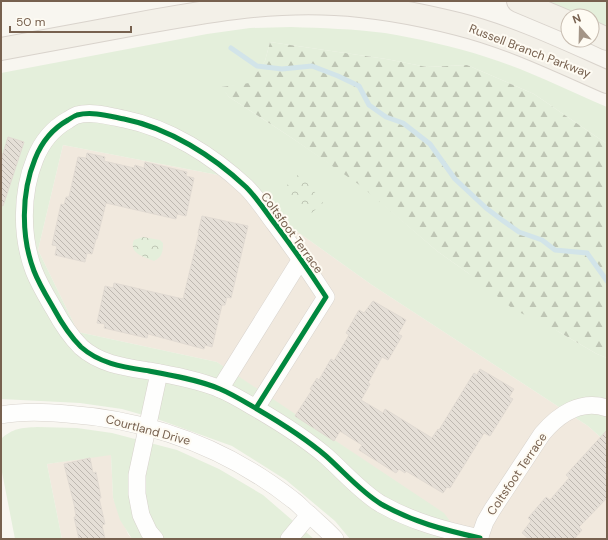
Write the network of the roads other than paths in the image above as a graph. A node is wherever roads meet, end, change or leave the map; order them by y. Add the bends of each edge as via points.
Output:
1 (518, 1) edge
2 (560, 19) edge
3 (1, 49) edge
4 (607, 82) edge
5 (301, 260) junction
6 (159, 373) junction
7 (220, 389) junction
8 (256, 408) junction
9 (607, 408) edge
10 (1, 415) edge
11 (147, 428) junction
12 (309, 515) junction
13 (480, 538) edge
14 (155, 539) edge
15 (289, 539) edge
16 (335, 539) edge

1 - 2 main road
3 - 4 main road, Russell Branch Parkway via 211,10 249,6 335,4 426,16 460,24
5 - 6 street, Coltsfoot Terrace via 246,188 211,158 191,146 159,130 133,121 96,114 77,115 50,133 40,148 28,181 24,221 34,272 64,327 80,346 96,358 116,365
5 - 7 street, Coltsfoot Terrace
5 - 8 street, Coltsfoot Terrace via 326,297
6 - 7 street, Coltsfoot Terrace
6 - 11 street
7 - 8 street, Coltsfoot Terrace
8 - 13 street, Coltsfoot Terrace via 324,454 379,502 414,520
9 - 13 street, Coltsfoot Terrace via 578,408 559,417 548,427 492,510
10 - 11 street, Courtland Drive via 48,412 112,419
11 - 12 street, Courtland Drive via 173,434 242,464 294,501
11 - 14 street via 137,475 136,494 141,515
12 - 15 street
12 - 16 street, Courtland Drive

